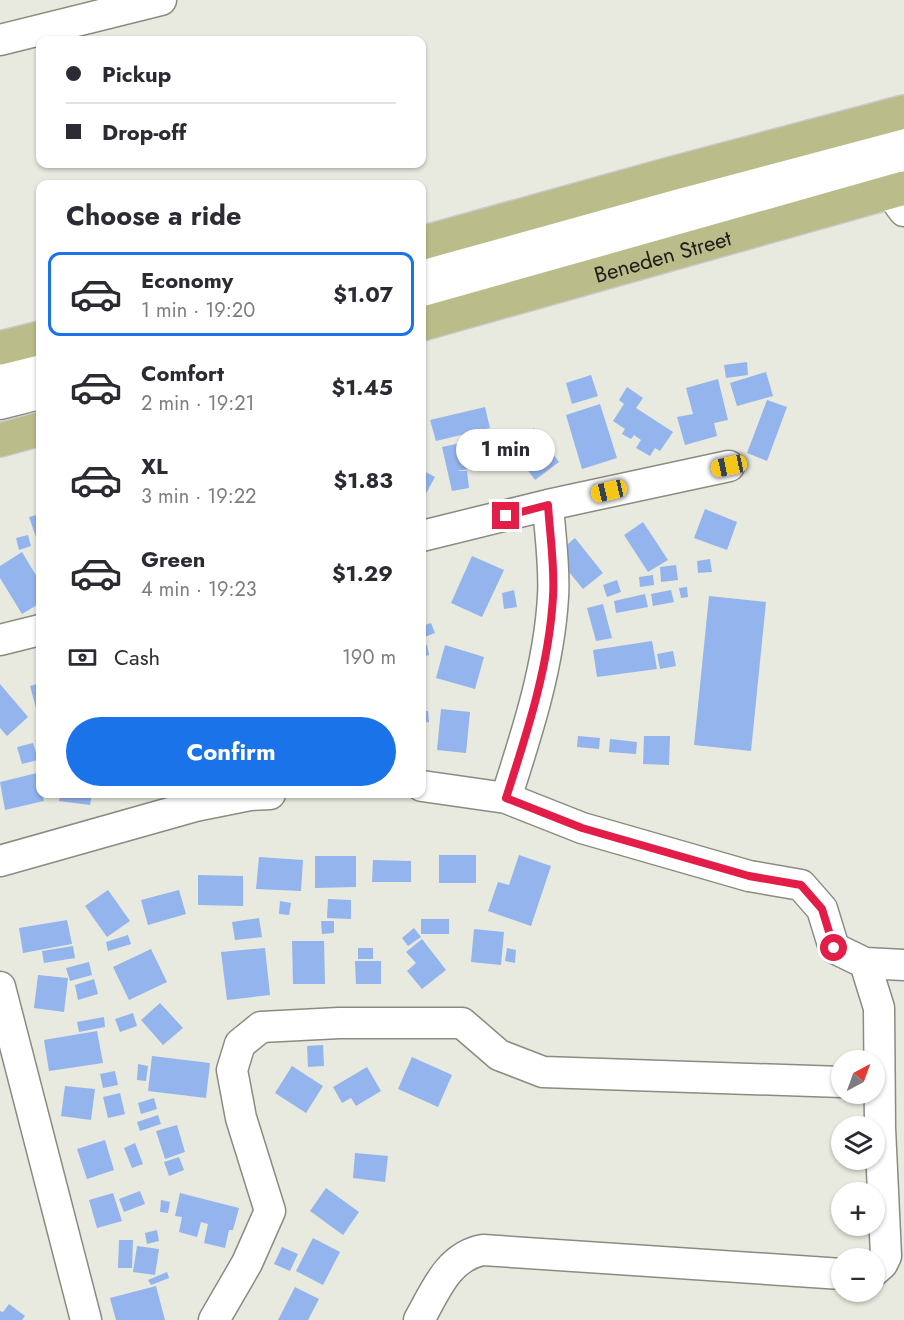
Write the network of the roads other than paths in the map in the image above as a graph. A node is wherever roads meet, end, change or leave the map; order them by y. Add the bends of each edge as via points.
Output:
1 (161, 0) edge
2 (0, 40) edge
3 (904, 112) edge
4 (904, 138) edge
5 (901, 189) edge
6 (426, 242) edge
7 (426, 268) edge
8 (426, 291) edge
9 (426, 323) edge
10 (36, 339) edge
11 (0, 348) edge
12 (36, 368) edge
13 (0, 378) edge
14 (36, 395) edge
15 (0, 405) edge
16 (36, 430) edge
17 (0, 440) edge
18 (729, 466) dead end
19 (548, 505) junction
20 (426, 535) edge
21 (36, 631) edge
22 (0, 640) edge
23 (426, 787) edge
24 (235, 798) edge
25 (506, 798) junction
26 (0, 861) edge
27 (865, 963) junction
28 (904, 965) edge
29 (0, 987) edge
30 (878, 1050) edge
31 (831, 1082) edge
32 (12, 1083) edge
33 (878, 1104) edge
34 (885, 1258) edge
35 (831, 1273) edge
36 (86, 1320) edge
37 (214, 1320) edge
38 (419, 1320) edge

1 - 2 street
3 - 6 main road
4 - 7 street
5 - 8 street
5 - 9 main road, Beneden Street
10 - 11 main road
12 - 13 street
14 - 15 street
16 - 17 main road
18 - 19 street
19 - 20 street
19 - 25 street via 553,568 551,624 528,730
21 - 22 street
23 - 25 street
24 - 26 street
25 - 27 street via 582,828 749,876 801,885 822,909 834,948
27 - 28 street
27 - 30 street via 879,1008
29 - 32 street
31 - 37 street via 543,1072 499,1055 462,1023 261,1027 240,1044 232,1070 241,1118 270,1211 247,1263
32 - 36 street
33 - 34 street
35 - 38 street via 483,1250 470,1252 448,1270

